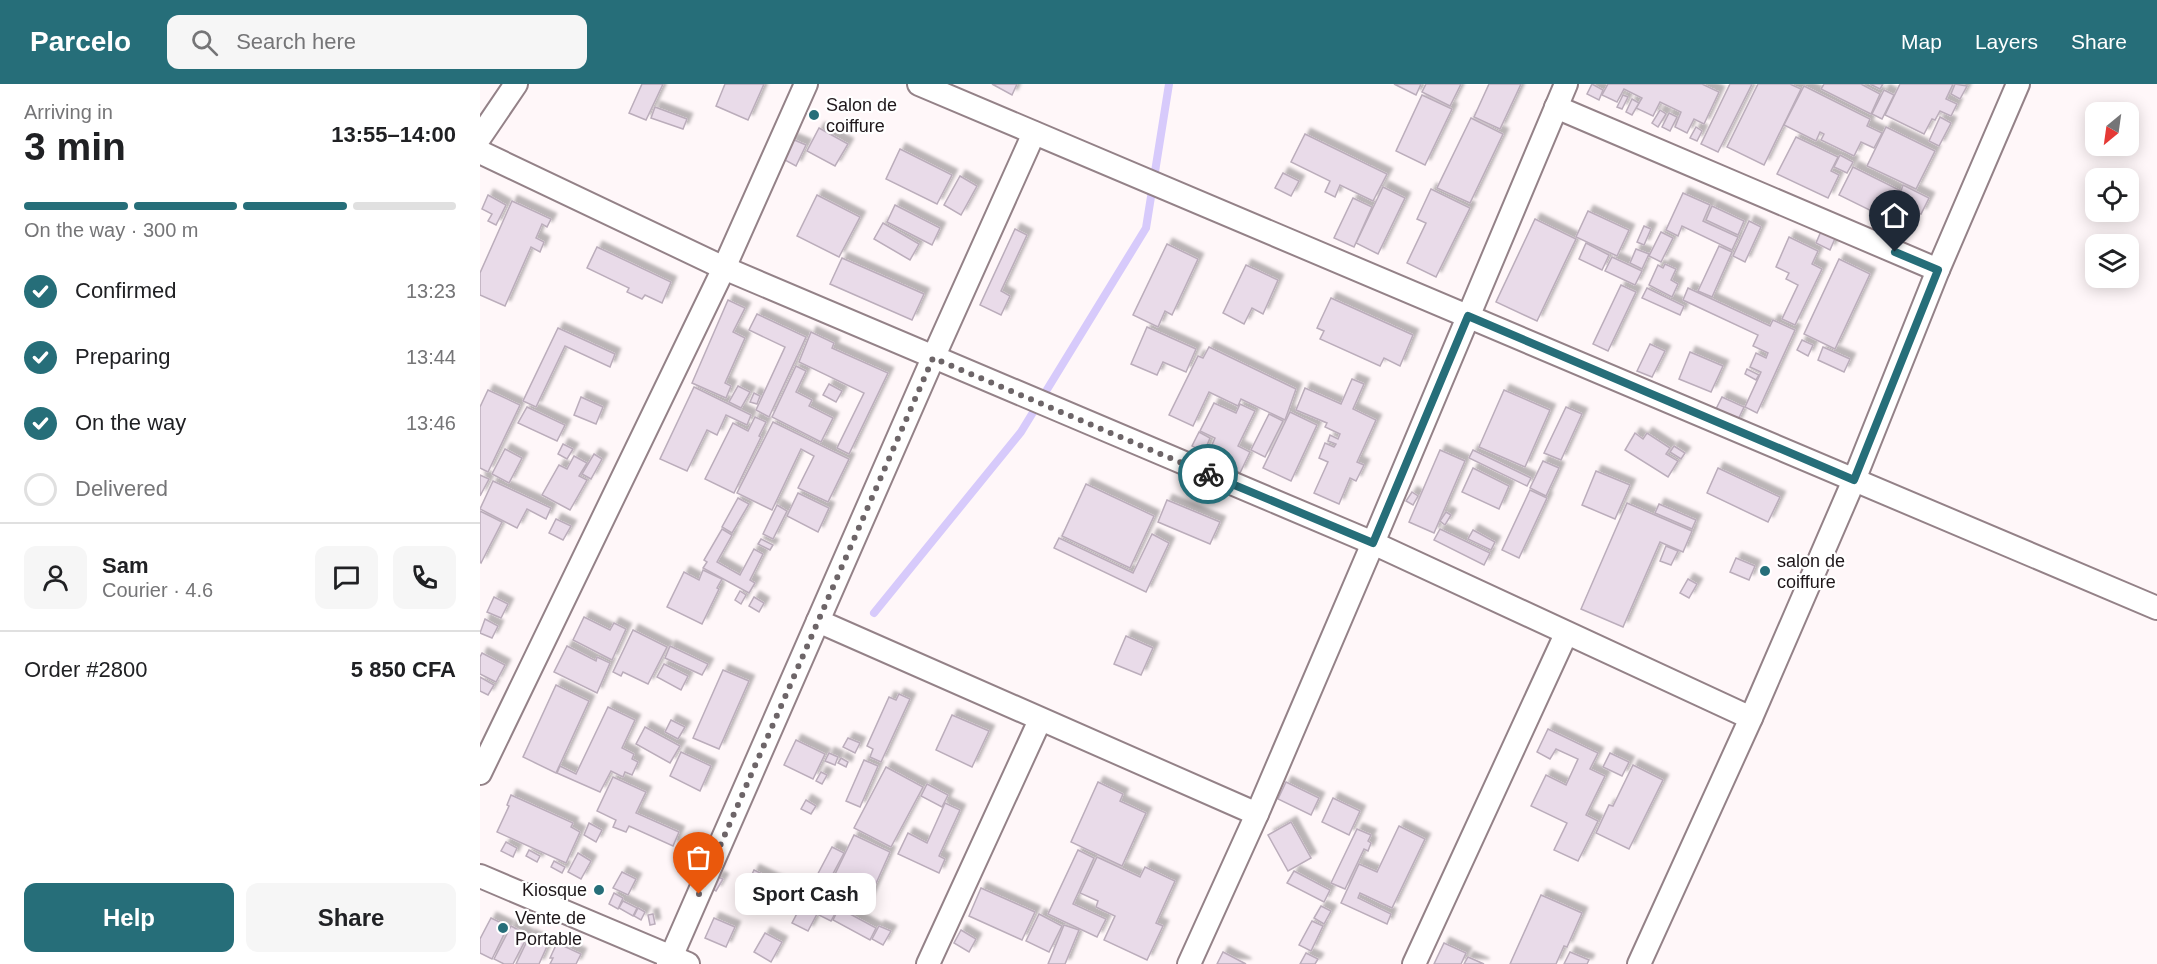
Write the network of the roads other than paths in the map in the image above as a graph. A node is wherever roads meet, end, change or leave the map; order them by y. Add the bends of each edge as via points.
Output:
1 (516, 84) edge
2 (806, 84) edge
3 (919, 84) edge
4 (1566, 84) edge
5 (2018, 84) edge
6 (1556, 107) junction
7 (1034, 133) junction
8 (480, 137) edge
9 (480, 152) edge
10 (724, 268) junction
11 (1938, 270) junction
12 (1468, 316) junction
13 (933, 358) junction
14 (1854, 480) junction
15 (1373, 543) junction
16 (2157, 608) edge
17 (818, 621) junction
18 (1566, 634) junction
19 (1750, 718) junction
20 (1040, 720) junction
21 (480, 773) edge
22 (1257, 814) junction
23 (480, 876) edge
24 (676, 962) edge
25 (928, 964) edge
26 (1190, 964) edge
27 (1414, 964) edge
28 (1639, 964) edge

1 - 8 street
2 - 10 street
3 - 7 street
4 - 6 street
5 - 11 street
6 - 11 street
6 - 12 street
7 - 12 street
7 - 13 street
9 - 10 street
10 - 13 street
10 - 21 street
11 - 14 street
12 - 14 street
12 - 15 street
13 - 15 street
13 - 17 street
14 - 16 street
14 - 19 street
15 - 18 street
15 - 22 street
17 - 20 street
17 - 24 street
18 - 19 street
18 - 27 street
19 - 28 street
20 - 22 street
20 - 25 street
22 - 26 street
23 - 24 street

